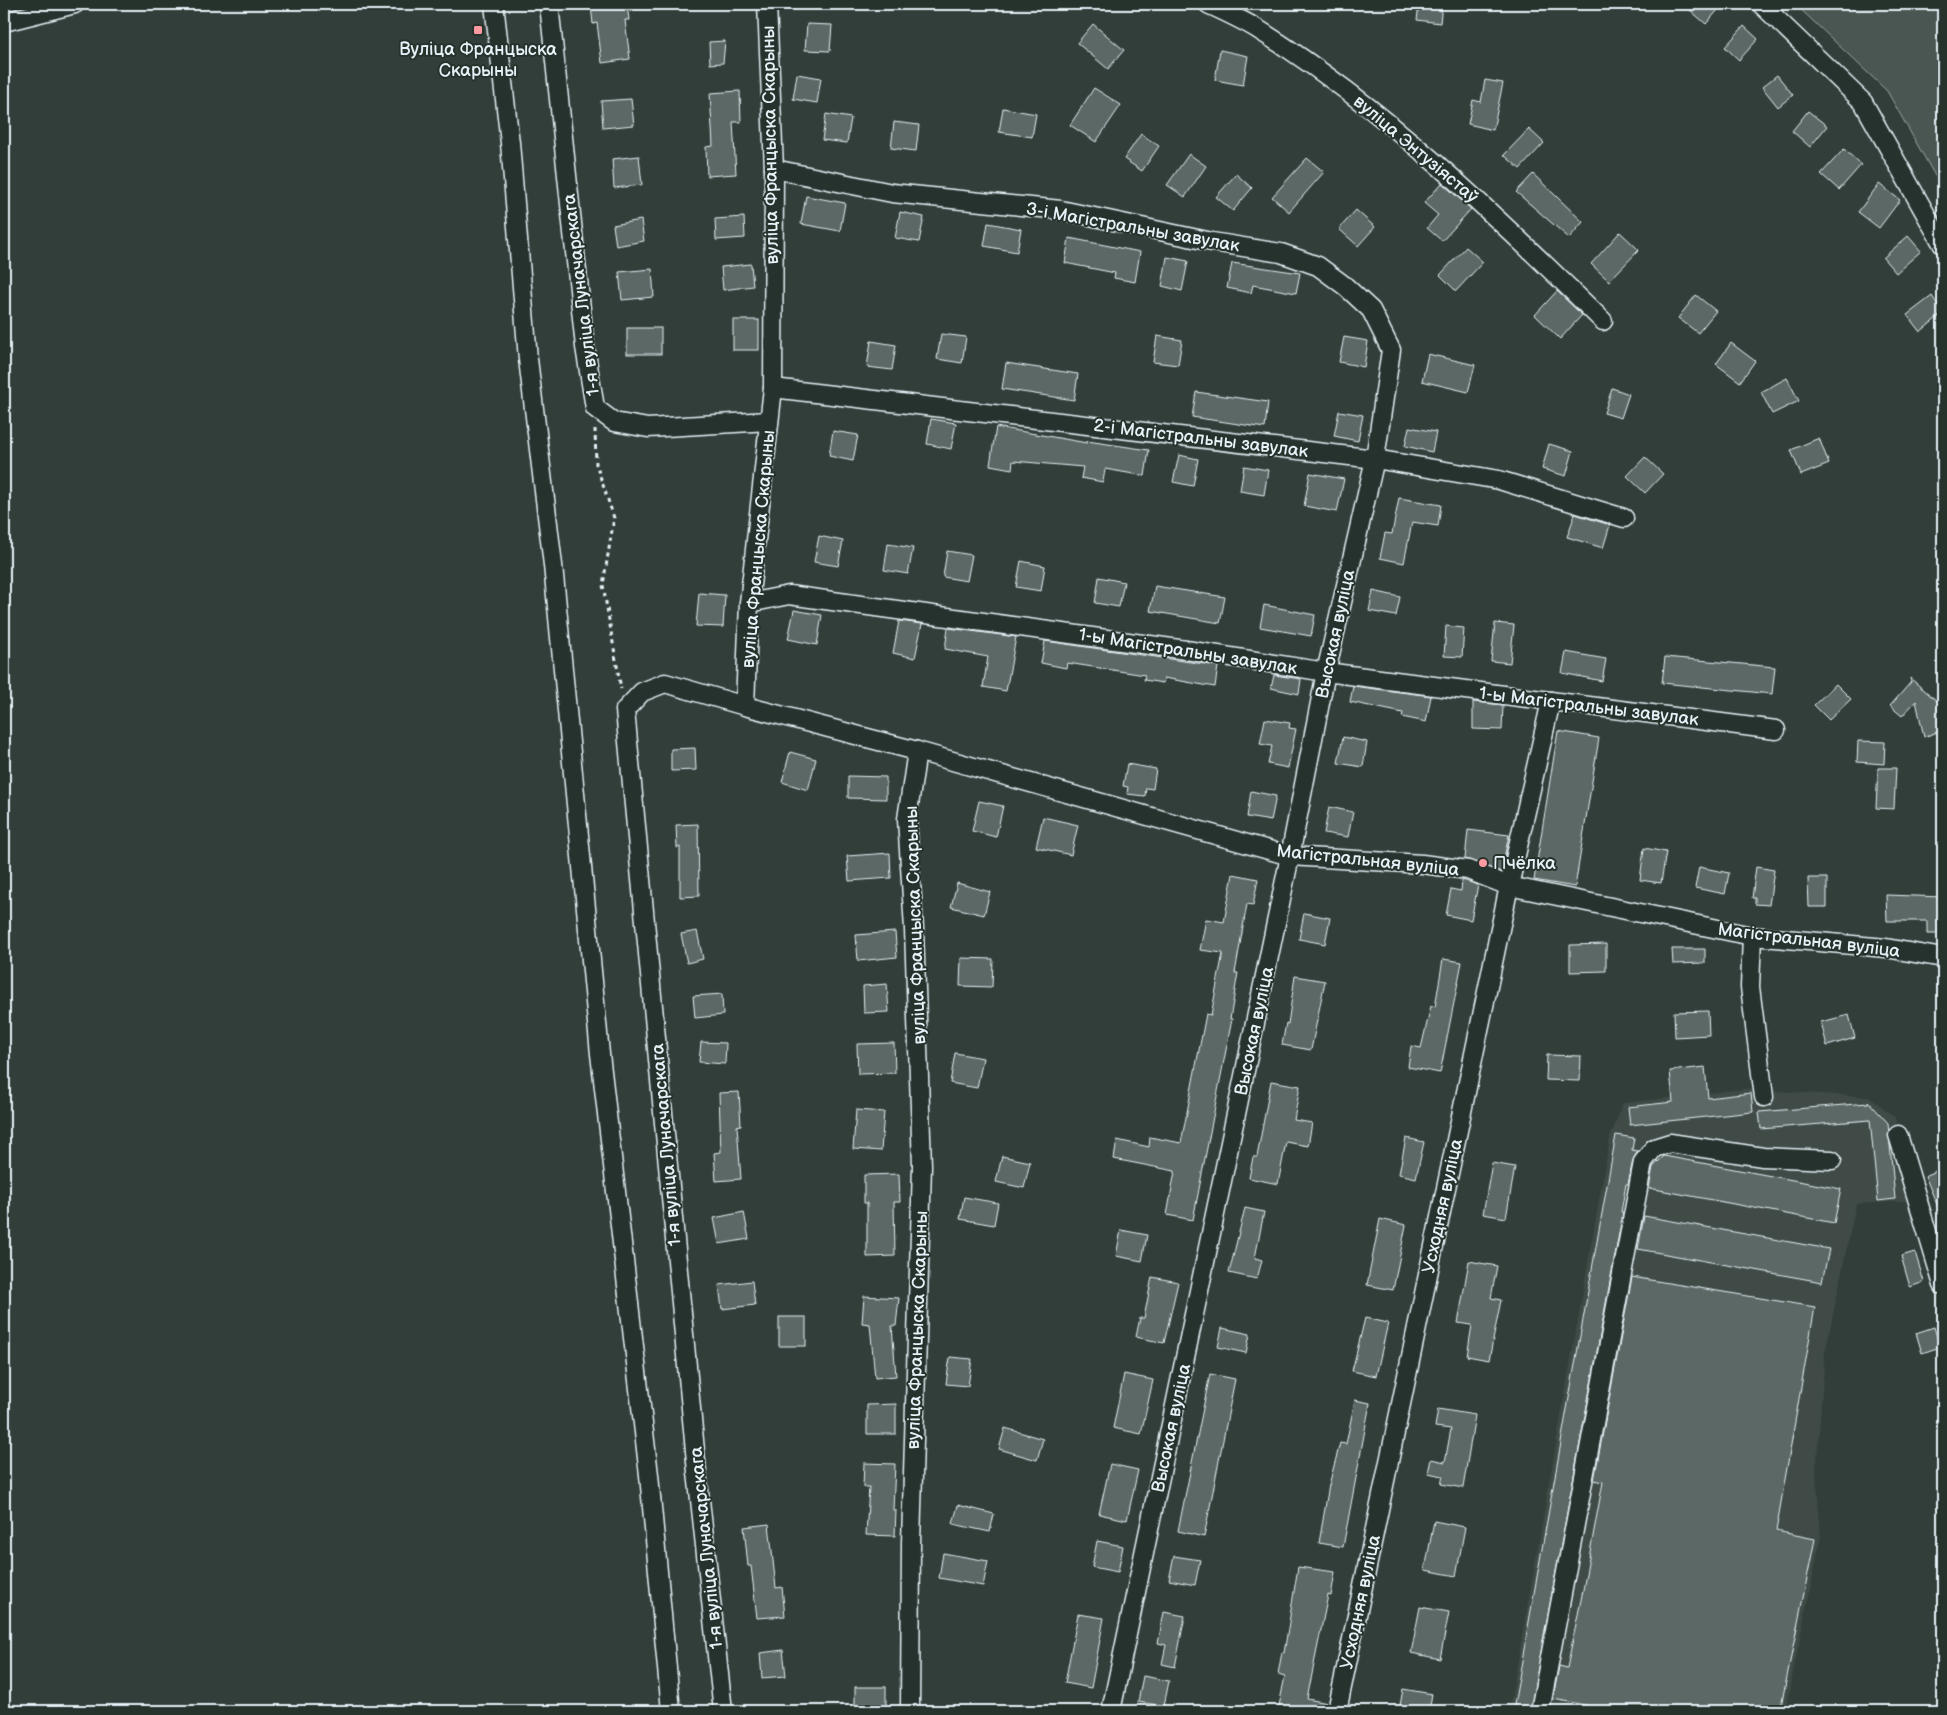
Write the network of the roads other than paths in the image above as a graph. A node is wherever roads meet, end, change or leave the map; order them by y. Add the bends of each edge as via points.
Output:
1 (76, 4) edge
2 (494, 4) edge
3 (549, 4) edge
4 (767, 4) edge
5 (1208, 4) edge
6 (1761, 4) edge
7 (4, 22) edge
8 (774, 169) junction
9 (1943, 245) edge
10 (1603, 321) dead end
11 (1391, 350) joint
12 (773, 388) junction
13 (770, 421) junction
14 (1375, 459) junction
15 (1624, 518) dead end
16 (749, 603) junction
17 (1326, 672) junction
18 (1551, 701) junction
19 (745, 706) junction
20 (1776, 730) dead end
21 (918, 751) junction
22 (1290, 856) junction
23 (1509, 886) junction
24 (1752, 936) junction
25 (1943, 958) edge
26 (1764, 1097) dead end
27 (1898, 1135) dead end
28 (1832, 1160) dead end
29 (1943, 1286) edge
30 (671, 1711) edge
31 (723, 1711) edge
32 (910, 1711) edge
33 (1111, 1711) edge
34 (1337, 1711) edge
35 (1540, 1711) edge

1 - 7 street
2 - 30 street via 600,1054 649,1475
3 - 13 street, 1-я вуліца Луначарскага via 584,337 595,408 614,422 648,428
4 - 8 street, вуліца Францыска Скарыны
5 - 10 street, вуліца Энтузіястаў via 1258,29 1387,120 1499,219
6 - 9 street via 1863,102
8 - 11 street, 3-і Магістральны завулак via 892,192 1061,210 1281,253 1318,266 1345,286 1371,310
8 - 12 street, вуліца Францыска Скарыны
11 - 14 street, Высокая вуліца
12 - 13 street, вуліца Францыска Скарыны
12 - 14 street, 2-і Магістральны завулак
13 - 16 street, вуліца Францыска Скарыны
14 - 15 street, 2-і Магістральны завулак via 1499,480
14 - 17 street, Высокая вуліца
16 - 17 street, 1-ы Магістральны завулак via 789,596
16 - 19 street, вуліца Францыска Скарыны
17 - 18 street, 1-ы Магістральны завулак
17 - 22 street, Высокая вуліца
18 - 20 street, 1-ы Магістральны завулак
18 - 23 street, Усходняя вуліца
19 - 21 street
19 - 31 street, 1-я вуліца Луначарскага via 664,683 642,692 625,710 696,1462
21 - 22 street, Магістральная вуліца
21 - 32 street, вуліца Францыска Скарыны via 907,818 922,1166 911,1543
22 - 23 street, Магістральная вуліца via 1432,865 1468,870
22 - 33 street, Высокая вуліца
23 - 24 street, Магістральная вуліца
23 - 34 street, Усходняя вуліца
24 - 25 street, Магістральная вуліца via 1886,948
24 - 26 street via 1750,987
27 - 29 street
28 - 35 street via 1763,1157 1670,1144 1654,1148 1643,1162

